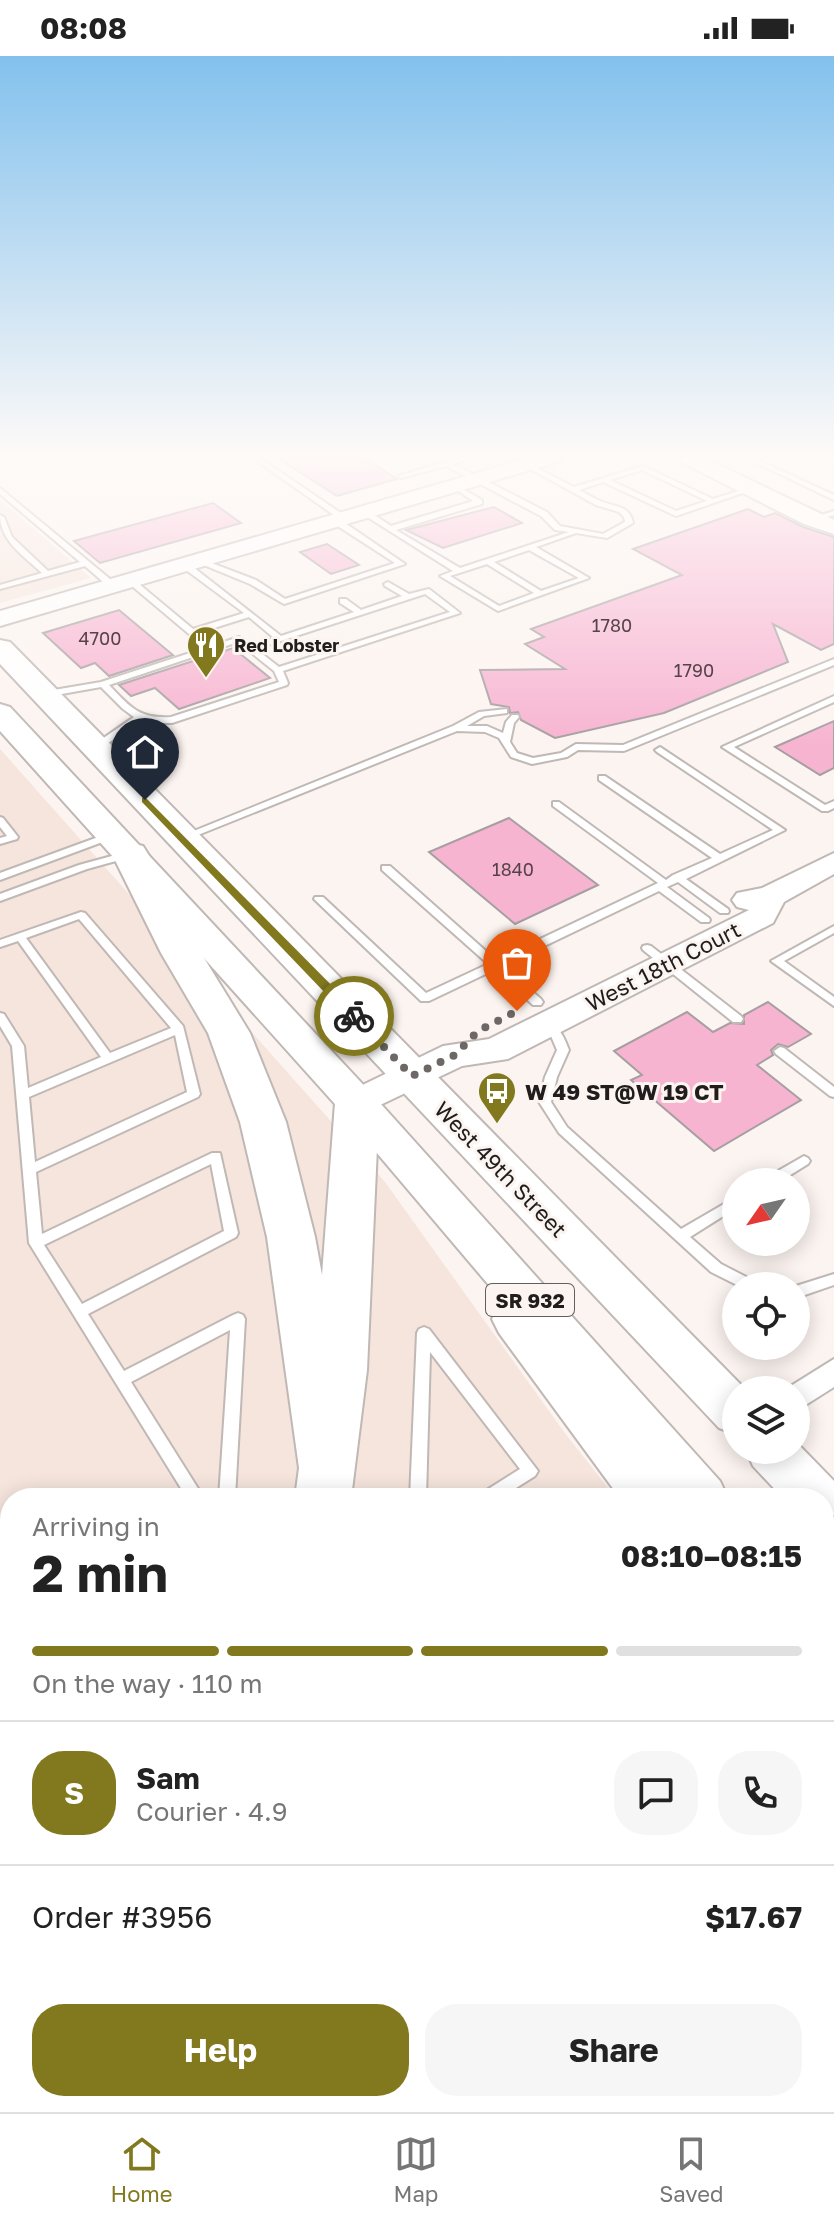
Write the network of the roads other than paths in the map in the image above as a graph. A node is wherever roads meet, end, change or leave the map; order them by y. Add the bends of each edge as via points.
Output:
1 (25, 553) edge
2 (74, 553) edge
3 (226, 553) edge
4 (389, 553) edge
5 (429, 553) edge
6 (512, 553) edge
7 (541, 553) edge
8 (488, 561) junction
9 (86, 563) junction
10 (192, 563) junction
11 (459, 571) junction
12 (47, 574) junction
13 (2, 584) edge
14 (121, 584) junction
15 (388, 584) dead end
16 (541, 594) junction
17 (409, 597) junction
18 (343, 601) dead end
19 (361, 613) junction
20 (250, 614) junction
21 (0, 619) edge
22 (280, 639) junction
23 (0, 648) edge
24 (250, 648) junction
25 (834, 662) edge
26 (278, 670) junction
27 (103, 684) junction
28 (45, 694) junction
29 (834, 699) edge
30 (504, 711) dead end
31 (0, 713) edge
32 (515, 717) dead end
33 (138, 719) junction
34 (456, 728) junction
35 (569, 735) dead end
36 (506, 741) junction
37 (576, 747) junction
38 (95, 748) junction
39 (660, 750) dead end
40 (602, 778) dead end
41 (556, 804) dead end
42 (831, 809) edge
43 (0, 820) edge
44 (181, 838) junction
45 (0, 841) edge
46 (121, 844) junction
47 (719, 858) junction
48 (834, 862) edge
49 (386, 868) dead end
50 (0, 877) edge
51 (677, 877) junction
52 (661, 884) junction
53 (771, 896) junction
54 (0, 898) edge
55 (319, 899) dead end
56 (714, 915) junction
57 (834, 929) edge
58 (20, 937) junction
59 (0, 944) edge
60 (657, 956) junction
61 (494, 964) junction
62 (834, 1002) edge
63 (542, 1013) junction
64 (0, 1017) edge
65 (737, 1019) dead end
66 (179, 1029) junction
67 (780, 1051) dead end
68 (108, 1059) junction
69 (412, 1076) junction
70 (834, 1093) edge
71 (22, 1095) junction
72 (357, 1103) junction
73 (804, 1161) dead end
74 (792, 1168) edge
75 (29, 1170) junction
76 (445, 1203) junction
77 (722, 1210) edge
78 (680, 1236) junction
79 (36, 1243) junction
80 (724, 1272) edge
81 (834, 1279) edge
82 (810, 1287) edge
83 (79, 1312) junction
84 (834, 1371) edge
85 (121, 1380) junction
86 (810, 1388) edge
87 (722, 1398) edge
88 (784, 1464) edge
89 (324, 1482) edge
90 (190, 1488) edge
91 (228, 1488) edge
92 (418, 1488) edge
93 (503, 1488) edge
94 (633, 1488) edge
95 (693, 1488) edge
96 (807, 1488) edge

1 - 12 lane
2 - 9 lane
3 - 10 street
4 - 10 lane via 401,564 284,602 253,582
5 - 11 lane
6 - 8 lane
7 - 16 lane via 585,578
8 - 11 lane
8 - 16 lane
9 - 12 lane
9 - 14 lane
10 - 14 street
10 - 20 lane
11 - 16 lane via 444,576 498,609
12 - 13 lane
14 - 20 lane via 192,632
14 - 21 street
15 - 17 lane
17 - 19 lane
17 - 26 lane via 426,591 456,613
18 - 19 lane
19 - 22 lane
20 - 22 lane
22 - 24 lane
23 - 28 main road, West 49th Street / SR 932
24 - 26 lane
24 - 27 lane via 239,639
25 - 37 lane via 624,748
26 - 33 lane via 284,683 172,720
27 - 28 lane
27 - 33 lane
28 - 38 main road, West 49th Street / SR 932
29 - 42 lane via 727,747
30 - 34 lane via 482,714
31 - 46 main road, SR 932
32 - 36 lane
33 - 38 lane
34 - 36 lane via 487,729
34 - 44 lane
35 - 37 lane
36 - 37 lane via 514,755 532,761
38 - 44 main road, West 49th Street / SR 932
39 - 47 lane via 780,830
40 - 47 lane
41 - 52 lane
43 - 45 lane via 13,837
44 - 69 main road, West 49th Street / SR 932
46 - 50 lane
46 - 54 lane via 83,867
46 - 72 main road, SR 932
46 - 89 highway via 229,1033 263,1122 291,1237
47 - 51 lane
48 - 53 street, West 18th Court
49 - 61 lane
51 - 52 lane
51 - 56 lane
52 - 56 lane
52 - 61 lane
53 - 56 street, West 18th Court
53 - 60 street, West 18th Court via 762,916
55 - 61 lane via 425,998
56 - 60 street, West 18th Court
57 - 62 lane via 776,961
58 - 59 lane
58 - 66 lane via 81,915
58 - 68 lane
60 - 63 street, West 18th Court
60 - 65 lane
61 - 63 lane
63 - 69 street, West 18th Court via 478,1031 455,1055
63 - 78 lane via 563,1050 545,1102 563,1130
64 - 71 lane via 18,1046
66 - 68 lane
66 - 75 lane via 194,1094
67 - 70 lane
68 - 71 lane
69 - 72 street, West 18th Court
69 - 87 main road, West 49th Street / SR 932
71 - 75 lane
72 - 76 main road, SR 932
72 - 89 highway via 341,1370
73 - 74 lane
75 - 79 lane
76 - 94 main road via 474,1262
76 - 95 main road, SR 932
77 - 78 lane
78 - 80 lane
79 - 83 lane
79 - 83 lane via 216,1156 231,1233
81 - 82 lane
83 - 85 lane
84 - 86 street
85 - 90 lane
85 - 91 lane via 238,1319
88 - 96 main road
92 - 93 lane via 424,1333 530,1471

